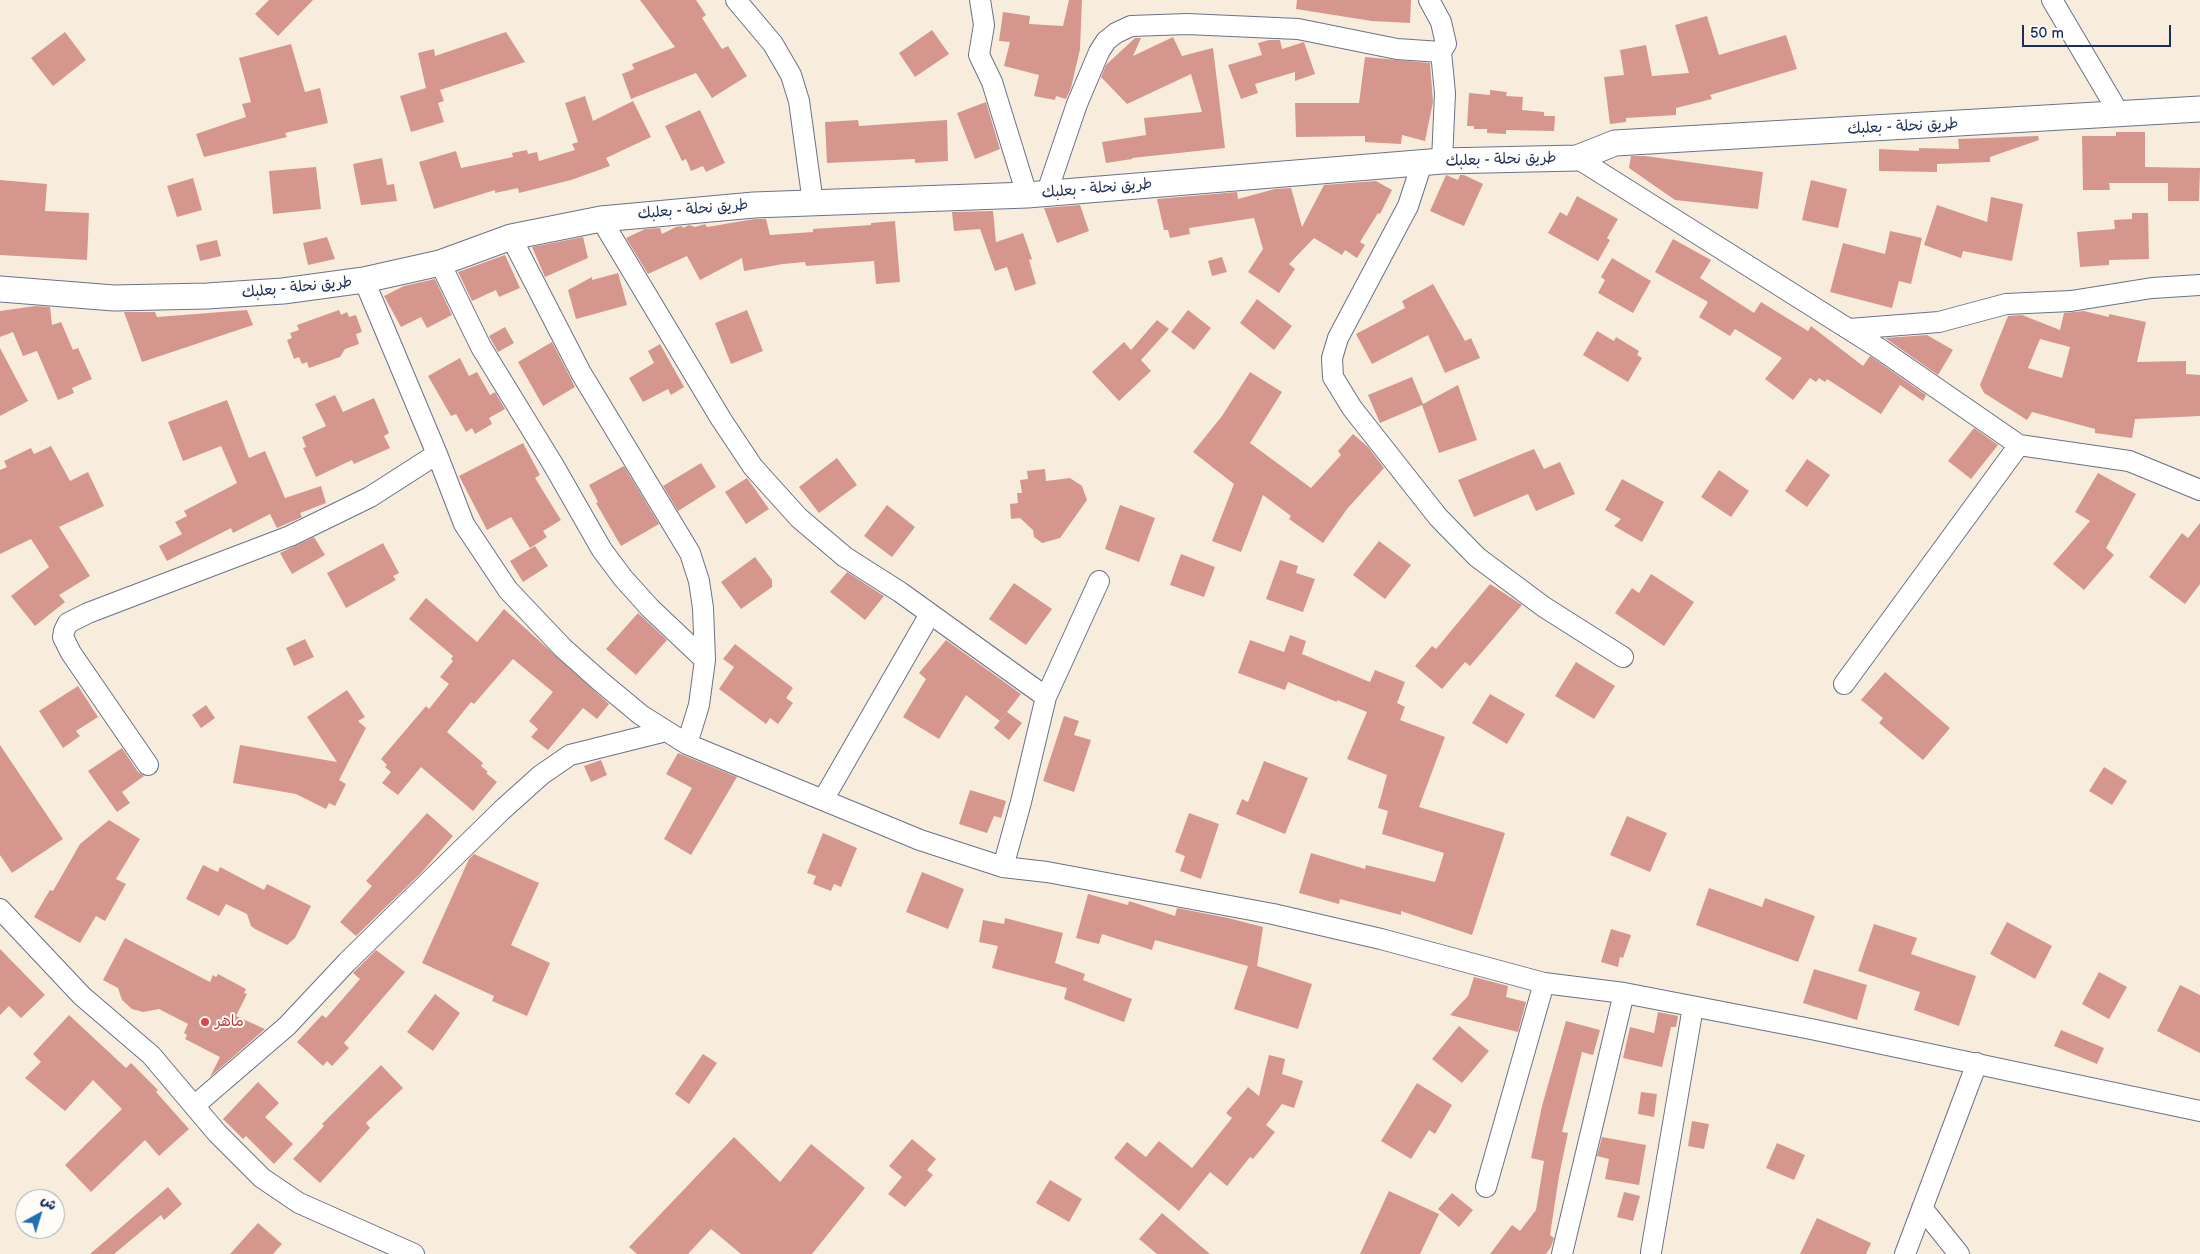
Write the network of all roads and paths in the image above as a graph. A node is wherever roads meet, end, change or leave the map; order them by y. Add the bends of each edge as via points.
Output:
1 (736, 0) edge
2 (980, 0) edge
3 (1429, 0) edge
4 (2052, 0) edge
5 (1441, 52) junction
6 (2200, 109) edge
7 (2120, 115) junction
8 (1577, 158) junction
9 (1432, 162) junction
10 (1037, 194) junction
11 (813, 203) junction
12 (600, 219) junction
13 (511, 237) junction
14 (440, 263) junction
15 (364, 280) junction
16 (2200, 285) edge
17 (0, 289) edge
18 (1850, 329) junction
19 (2019, 445) junction
20 (437, 454) junction
21 (2200, 490) edge
22 (1099, 580) dead end
23 (930, 614) junction
24 (1623, 658) dead end
25 (705, 660) junction
26 (1844, 684) dead end
27 (1046, 697) junction
28 (666, 731) junction
29 (687, 744) junction
30 (148, 765) dead end
31 (823, 800) junction
32 (1002, 867) junction
33 (0, 909) edge
34 (1544, 983) junction
35 (1624, 993) junction
36 (1694, 1007) junction
37 (1977, 1063) junction
38 (194, 1106) junction
39 (2200, 1111) edge
40 (1486, 1187) dead end
41 (1922, 1208) junction
42 (1651, 1252) dead end
43 (414, 1254) edge
44 (1562, 1254) edge
45 (1905, 1254) edge
46 (1959, 1254) edge

1 - 11 street via 773,44 791,75 799,101
2 - 10 street via 984,25 979,55
3 - 5 street via 1446,44
4 - 7 street
5 - 9 street via 1445,93
5 - 10 street via 1397,48 1298,29 1188,24 1132,26 1116,33 1099,52
6 - 7 street, طريق نحلة - بعلبك
7 - 8 street, طريق نحلة - بعلبك via 1616,143
8 - 9 street, طريق نحلة - بعلبك
8 - 18 street
9 - 10 street, طريق نحلة - بعلبك
9 - 24 street via 1338,338 1332,358 1333,377 1352,408 1438,518 1477,557 1544,607
10 - 11 street, طريق نحلة - بعلبك
11 - 12 street, طريق نحلة - بعلبك via 754,204
12 - 13 street, طريق نحلة - بعلبك
12 - 23 street via 721,419 754,467 799,518 845,557
13 - 14 street, طريق نحلة - بعلبك
13 - 25 street via 581,373 690,553 703,608
14 - 15 street, طريق نحلة - بعلبك
14 - 25 street via 481,347 602,550 650,608
15 - 17 street, طريق نحلة - بعلبك via 283,292 207,296 114,298
15 - 20 street
16 - 18 street via 2152,288 2071,301 2006,304 1939,322
18 - 19 street
19 - 21 street via 2129,462
19 - 26 street
20 - 28 street via 464,524 508,590 563,648 641,715
20 - 30 street via 370,497 290,536 68,623 63,637 71,653
22 - 27 street
23 - 27 street
23 - 31 street
25 - 29 street via 699,705
27 - 32 street
28 - 29 street
28 - 38 street via 570,755 541,775 347,962 287,1026
29 - 31 street
31 - 32 street via 920,840
32 - 34 street via 1047,872 1272,914 1381,939
33 - 38 street via 82,996 151,1055
34 - 35 street
34 - 40 street
35 - 36 street
35 - 44 street
36 - 37 street
36 - 42 street
37 - 39 street
37 - 41 street
38 - 43 street via 217,1133 270,1183 299,1203
41 - 45 street
41 - 46 street

